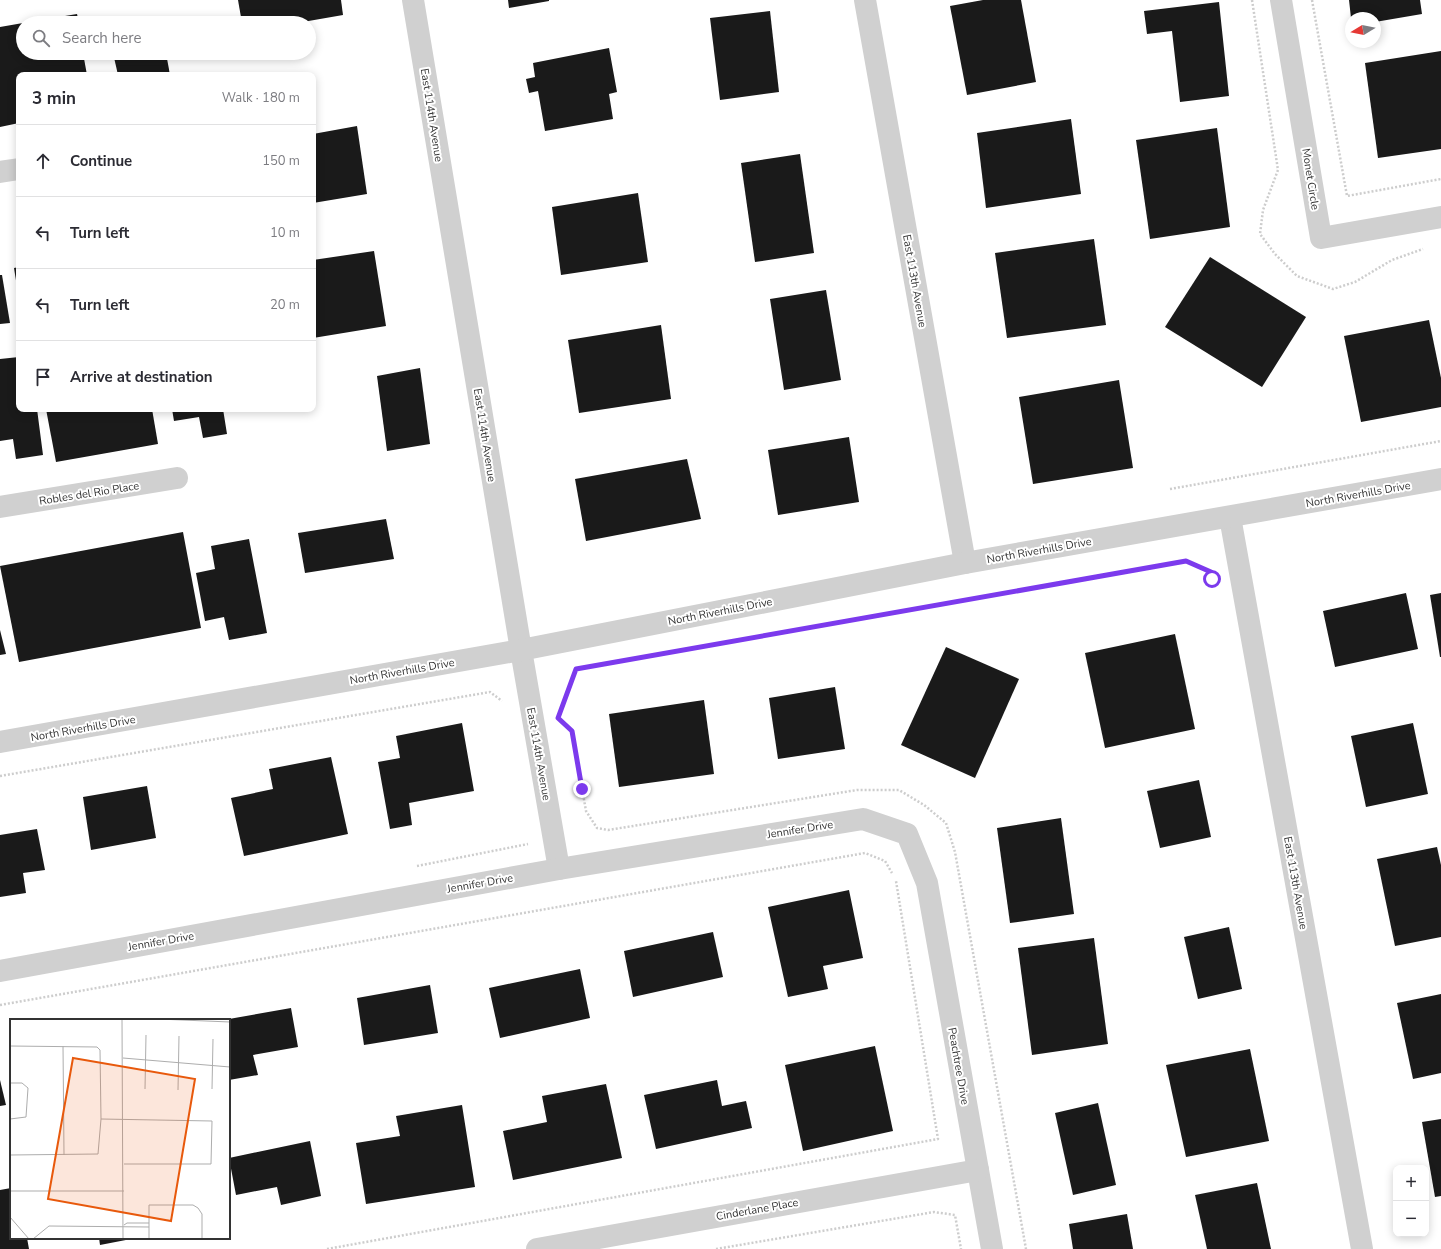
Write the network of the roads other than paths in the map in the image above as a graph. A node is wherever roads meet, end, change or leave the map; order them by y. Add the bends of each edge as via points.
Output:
1 (413, 0) edge
2 (865, 0) edge
3 (1281, 0) edge
4 (16, 169) edge
5 (0, 172) edge
6 (1441, 217) edge
7 (177, 478) dead end
8 (1441, 479) edge
9 (0, 507) edge
10 (1230, 517) junction
11 (964, 563) junction
12 (520, 650) junction
13 (0, 742) edge
14 (559, 869) junction
15 (927, 883) joint
16 (0, 971) edge
17 (978, 1170) junction
18 (537, 1249) edge
19 (992, 1249) edge
20 (1362, 1249) edge

1 - 12 street, East 114th Avenue
2 - 11 street, East 113th Avenue
3 - 6 street, Monet Circle via 1321,238
4 - 5 street
7 - 9 street, Robles del Rio Place
8 - 10 street, North Riverhills Drive
10 - 11 street, North Riverhills Drive
10 - 20 street, East 113th Avenue
11 - 12 street, North Riverhills Drive
12 - 13 street, North Riverhills Drive
12 - 14 street, East 114th Avenue
14 - 15 street, Jennifer Drive via 863,819 907,834
14 - 16 street, Jennifer Drive
15 - 17 street, Peachtree Drive
17 - 18 street, Cinderlane Place
17 - 19 street, Peachtree Drive

